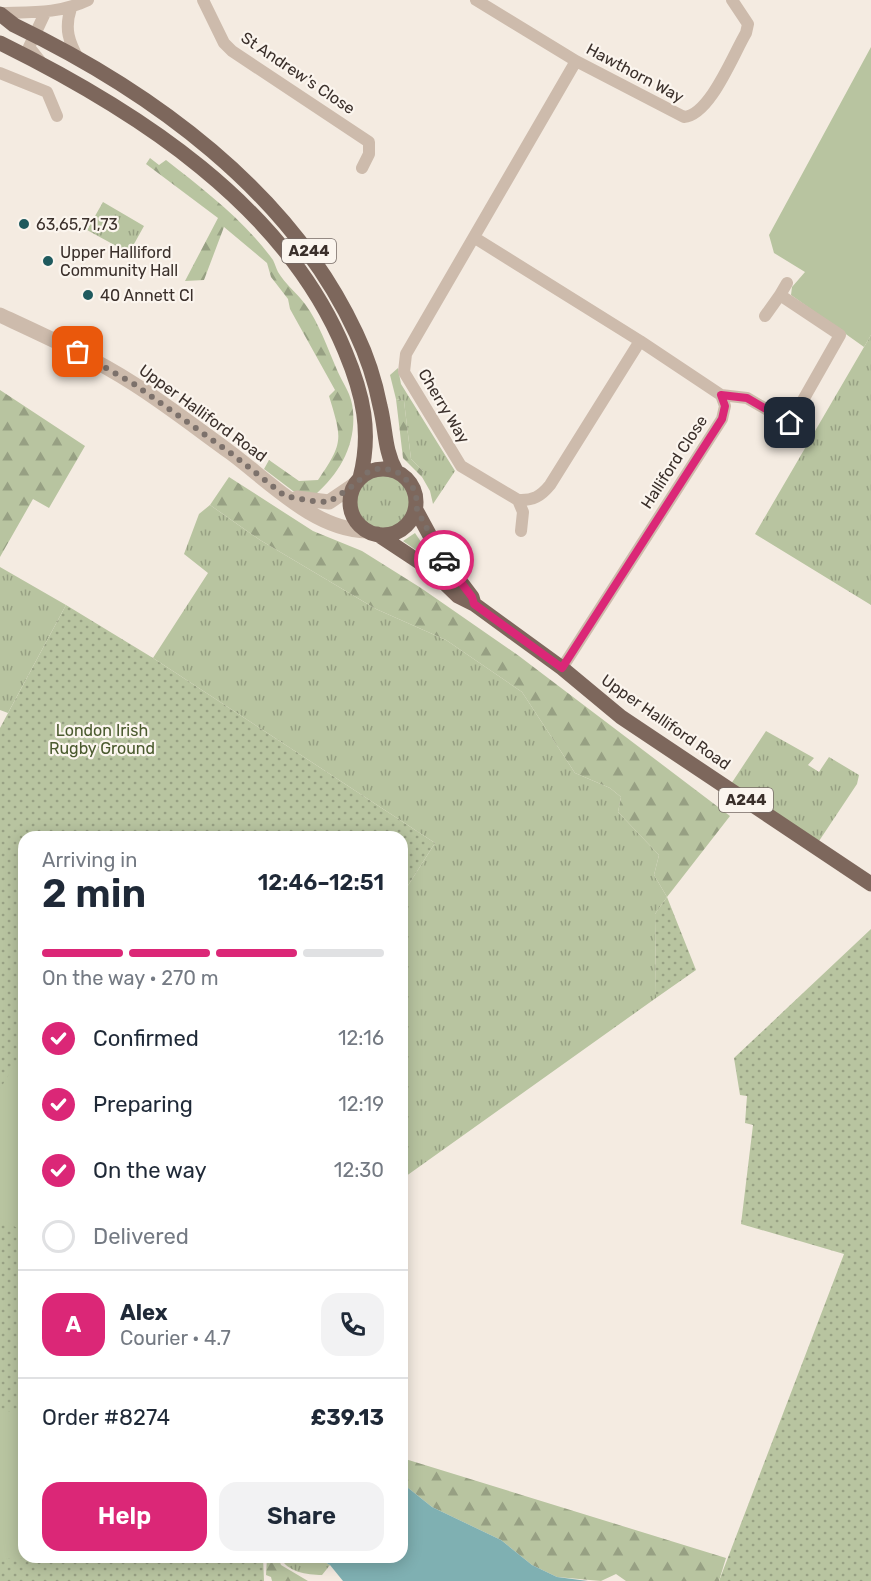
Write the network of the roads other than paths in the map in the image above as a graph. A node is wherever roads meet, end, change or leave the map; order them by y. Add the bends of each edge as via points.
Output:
1 (88, 0) edge
2 (202, 0) edge
3 (476, 0) edge
4 (732, 0) edge
5 (71, 8) junction
6 (0, 13) edge
7 (45, 13) junction
8 (34, 36) junction
9 (0, 44) edge
10 (80, 61) junction
11 (576, 61) junction
12 (45, 66) junction
13 (0, 73) edge
14 (57, 116) dead end
15 (362, 168) dead end
16 (475, 238) junction
17 (787, 282) dead end
18 (780, 295) junction
19 (0, 315) edge
20 (765, 316) dead end
21 (640, 341) junction
22 (721, 395) junction
23 (396, 471) junction
24 (357, 482) junction
25 (285, 496) junction
26 (518, 500) junction
27 (417, 510) junction
28 (521, 531) dead end
29 (372, 533) junction
30 (474, 604) junction
31 (562, 668) junction
32 (871, 884) edge

1 - 5 street
2 - 15 street, St Andrew's Close via 232,51 369,142 369,154
3 - 11 street, Hawthorn Way
4 - 11 street, Hawthorn Way via 748,24 746,33 705,106 692,116 677,115
5 - 7 street
5 - 10 street via 66,29
6 - 7 street
6 - 8 main road, A244
7 - 8 street
8 - 10 main road, A244
8 - 12 street via 30,52
9 - 12 main road, A244
10 - 23 main road, A244 via 164,114 247,182 297,235 335,293 360,342 376,387 387,452
11 - 16 street, Cherry Way
12 - 24 main road, A244 via 152,131 195,164 260,224 301,272 334,325 361,392 367,430
13 - 14 street via 47,92
16 - 21 street
16 - 26 street, Cherry Way via 406,354 404,372 461,466
17 - 18 street
18 - 20 street
18 - 22 street via 840,335 790,423 747,398
19 - 25 street, Upper Halliford Road via 134,384
21 - 22 street
21 - 26 street via 550,485 535,499
22 - 31 street, Halliford Close via 725,406 722,419
23 - 24 main road via 381,468 368,472
23 - 27 main road via 411,484
24 - 25 street, Upper Halliford Road via 329,502
24 - 29 main road via 350,504 353,516
25 - 29 street, Upper Halliford Road via 350,531
26 - 28 street via 523,512
27 - 29 main road via 400,531 388,535
27 - 30 main road, Upper Halliford Road / A244 via 441,556
29 - 30 main road, Upper Halliford Road / A244 via 430,569 458,596
30 - 31 main road, Upper Halliford Road / A244
31 - 32 main road, Upper Halliford Road / A244 via 621,717

